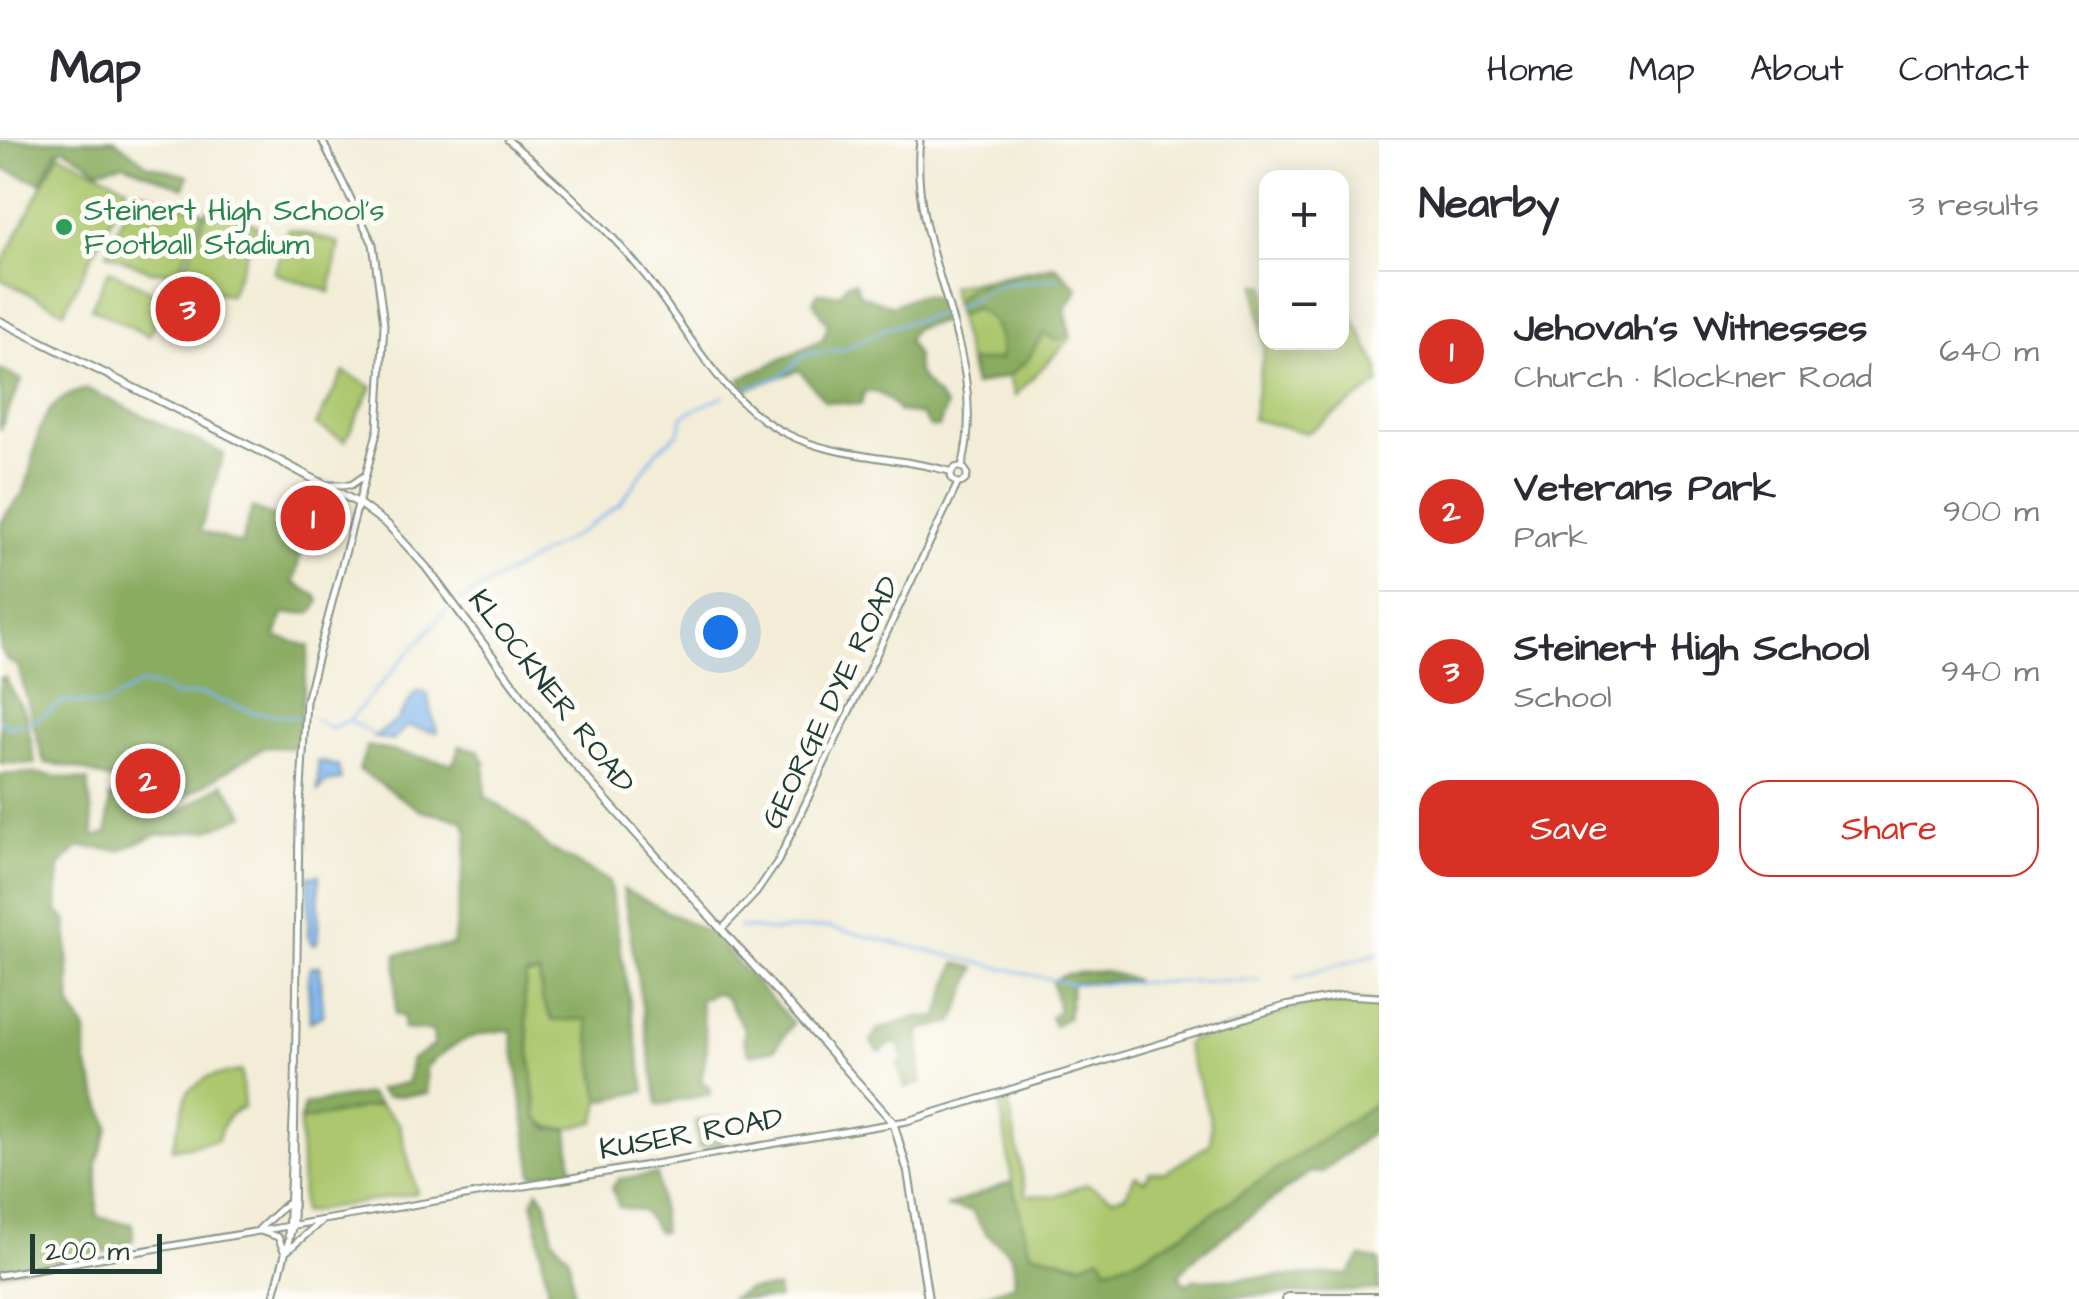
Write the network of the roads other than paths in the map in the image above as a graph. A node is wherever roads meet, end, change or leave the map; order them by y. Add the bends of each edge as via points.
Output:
1 (322, 140) edge
2 (508, 140) edge
3 (920, 140) edge
4 (0, 321) edge
5 (962, 467) junction
6 (952, 472) junction
7 (367, 474) junction
8 (958, 483) junction
9 (323, 484) junction
10 (358, 503) junction
11 (723, 928) junction
12 (1379, 998) edge
13 (294, 1096) junction
14 (875, 1099) junction
15 (894, 1122) junction
16 (864, 1127) junction
17 (288, 1200) junction
18 (323, 1219) junction
19 (290, 1225) junction
20 (258, 1230) junction
21 (285, 1253) junction
22 (0, 1275) edge
23 (274, 1299) edge
24 (928, 1299) edge
25 (1288, 1299) edge
26 (1379, 1299) edge

1 - 7 street via 367,229 383,291 380,409
2 - 6 street via 635,264 729,389 764,421 815,445
3 - 5 street via 924,214 968,379
4 - 9 main road, KLOCKNER ROAD
5 - 6 street
5 - 8 street, GEORGE DYE ROAD via 967,478
6 - 8 street
7 - 9 street via 351,485
7 - 10 street
8 - 11 street, GEORGE DYE ROAD via 778,861
9 - 10 main road, KLOCKNER ROAD
10 - 11 main road, KLOCKNER ROAD via 426,566 566,755
10 - 13 street via 306,701
11 - 14 main road, KLOCKNER ROAD
12 - 15 street, KUSER ROAD via 1303,1002
13 - 17 street
13 - 19 street
14 - 15 main road, KLOCKNER ROAD
14 - 16 street via 877,1118
15 - 16 street, KUSER ROAD
15 - 24 main road, KLOCKNER ROAD
16 - 18 street, KUSER ROAD
17 - 19 street
17 - 20 street
18 - 19 street, KUSER ROAD
18 - 21 street
19 - 20 street, KUSER ROAD
19 - 21 street
20 - 21 street via 278,1237
20 - 22 street, KUSER ROAD
21 - 23 street
25 - 26 highway

